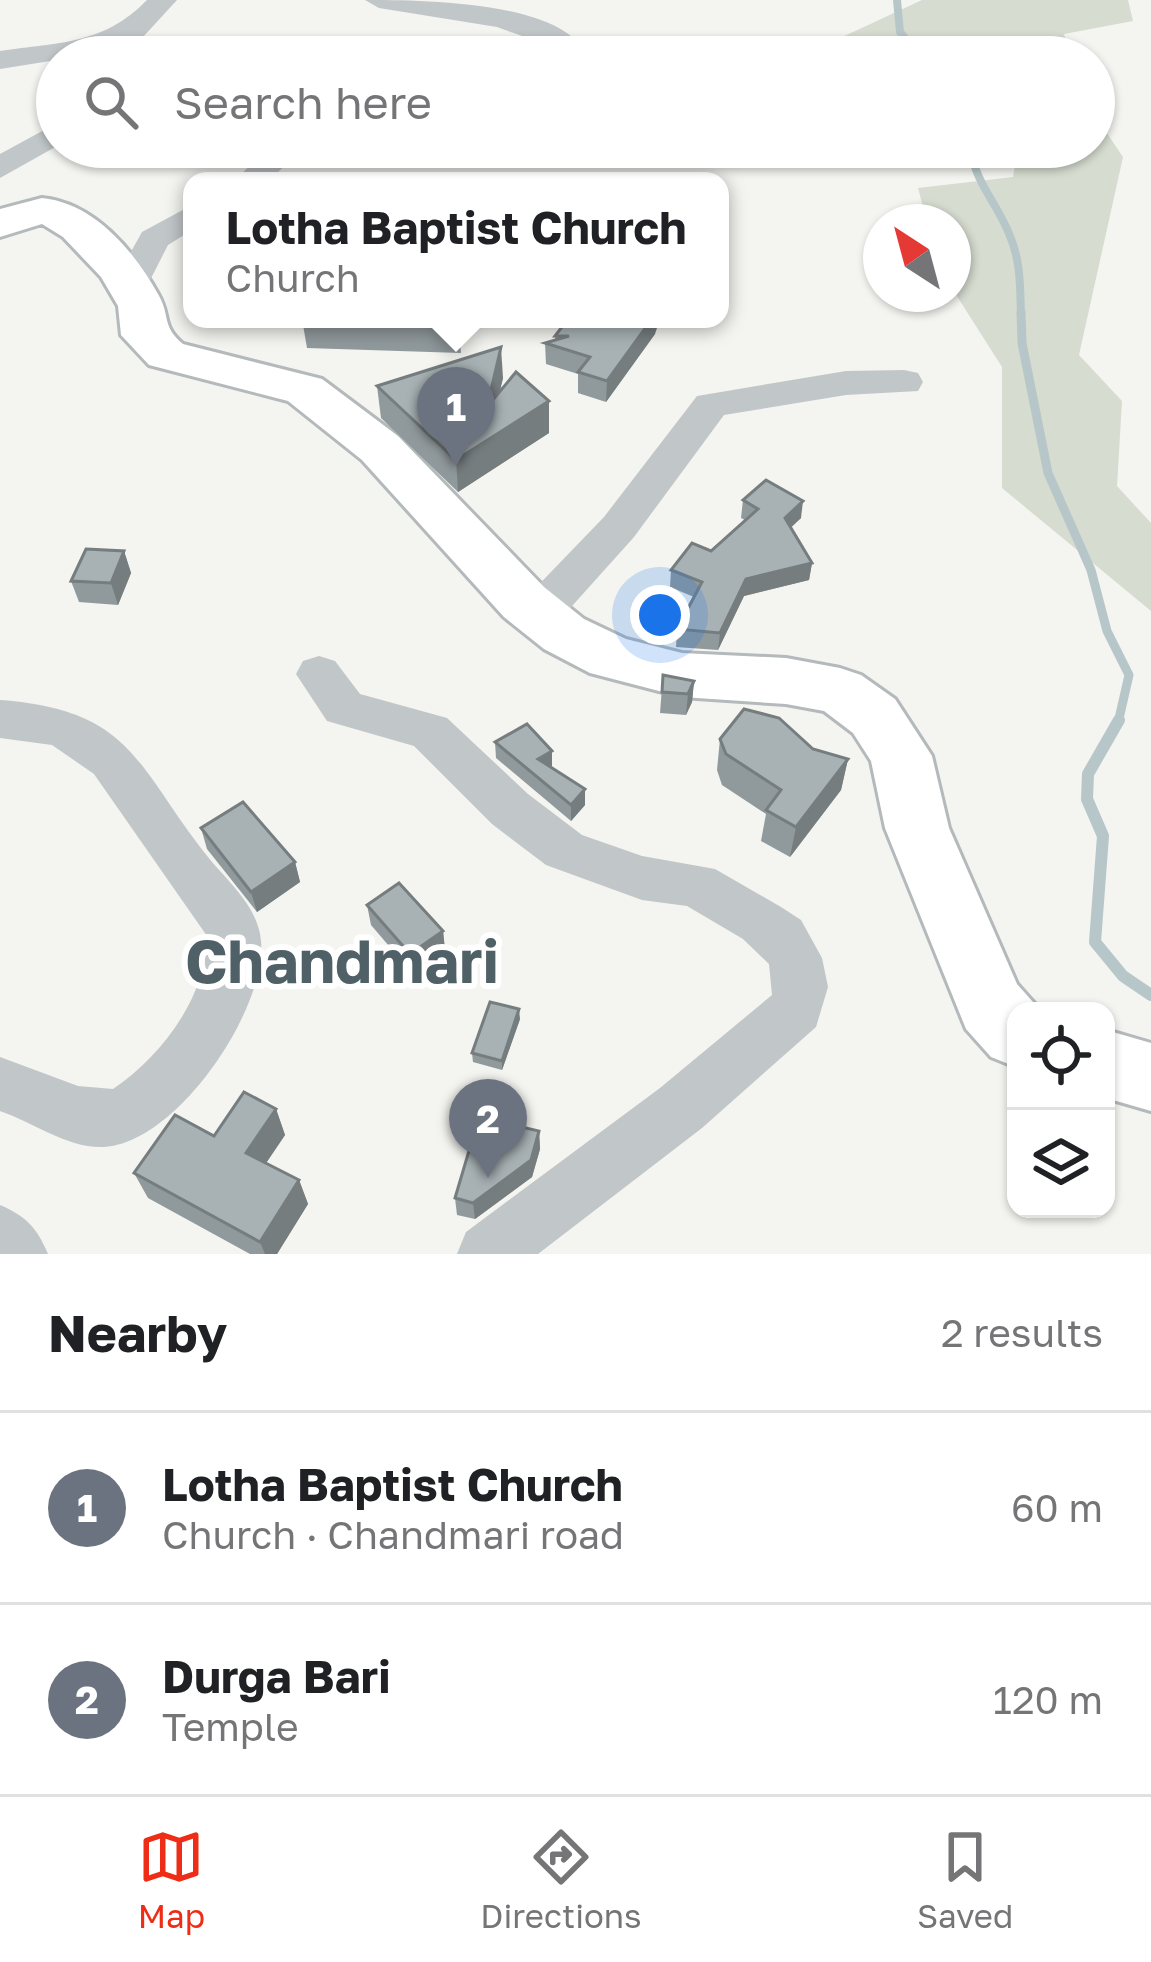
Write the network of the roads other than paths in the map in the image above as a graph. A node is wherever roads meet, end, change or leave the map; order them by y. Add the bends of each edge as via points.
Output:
1 (163, 0) edge
2 (379, 0) edge
3 (123, 36) edge
4 (551, 36) edge
5 (36, 55) edge
6 (0, 60) edge
7 (36, 145) edge
8 (0, 168) edge
9 (16, 210) edge
10 (183, 221) edge
11 (130, 284) junction
12 (904, 382) dead end
13 (539, 614) junction
14 (319, 674) dead end
15 (0, 719) edge
16 (1007, 1024) edge
17 (1115, 1067) edge
18 (1151, 1077) edge
19 (0, 1084) edge
20 (0, 1236) edge
21 (17, 1254) edge
22 (488, 1254) edge

1 - 3 street
2 - 4 street
5 - 6 street
7 - 8 street
9 - 11 main road via 75,224
10 - 11 street via 154,239
11 - 13 main road via 144,334 166,355 305,390 380,448
12 - 13 street via 846,382 711,405
13 - 16 main road via 611,657 717,681 786,680 840,691 874,716 901,756 917,828 992,1006
14 - 22 street via 344,708 430,730 564,850 642,878 697,885 782,937 795,958 796,1009
15 - 19 street via 52,722 100,746 219,902 235,939 232,975 186,1056 124,1116 104,1119
17 - 18 main road
20 - 21 street

